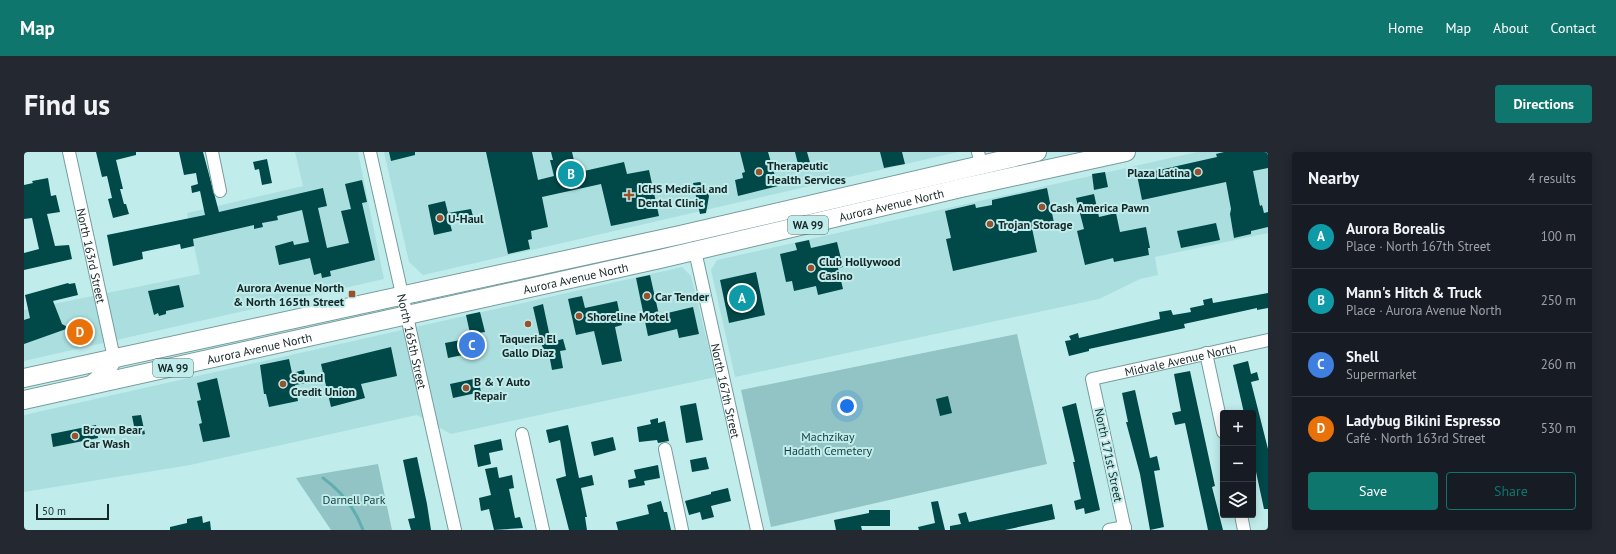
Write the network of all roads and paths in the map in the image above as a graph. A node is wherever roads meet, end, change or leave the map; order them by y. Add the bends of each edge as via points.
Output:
1 (69, 152) edge
2 (212, 152) edge
3 (370, 152) edge
4 (1037, 152) edge
5 (1044, 152) edge
6 (1126, 152) edge
7 (980, 158) edge
8 (1020, 175) junction
9 (962, 188) junction
10 (220, 190) dead end
11 (716, 226) junction
12 (680, 235) junction
13 (695, 251) junction
14 (660, 259) junction
15 (401, 295) junction
16 (406, 314) junction
17 (1268, 340) edge
18 (160, 348) junction
19 (1206, 353) junction
20 (114, 358) junction
21 (141, 375) junction
22 (24, 378) edge
23 (1092, 379) joint
24 (90, 385) junction
25 (24, 400) edge
26 (1220, 418) edge
27 (522, 434) dead end
28 (665, 449) dead end
29 (1242, 518) edge
30 (1125, 528) edge
31 (454, 530) edge
32 (544, 530) edge
33 (682, 530) edge
34 (757, 530) edge
35 (1109, 530) edge
36 (1244, 530) edge

1 - 20 street, North 163rd Street
2 - 10 street
3 - 15 street, North 165th Street
4 - 7 highway, Aurora Avenue North / WA 99
5 - 8 main road via 1026,162 1021,167
6 - 8 highway, Aurora Avenue North / WA 99
7 - 9 main road via 973,178
7 - 11 highway, Aurora Avenue North / WA 99
8 - 9 highway, Aurora Avenue North / WA 99
9 - 13 highway, Aurora Avenue North / WA 99
11 - 12 highway, Aurora Avenue North / WA 99
11 - 13 main road via 706,234
12 - 14 main road via 672,250
12 - 15 highway, Aurora Avenue North / WA 99
13 - 14 highway, Aurora Avenue North / WA 99
13 - 34 street, North 167th Street
14 - 16 highway, Aurora Avenue North / WA 99
15 - 16 street, North 165th Street
15 - 18 highway, Aurora Avenue North / WA 99
16 - 21 highway, Aurora Avenue North / WA 99
16 - 31 street, North 165th Street
17 - 19 street, Midvale Avenue North
18 - 20 highway, Aurora Avenue North / WA 99
18 - 21 main road via 146,360 141,368
19 - 23 street, Midvale Avenue North
19 - 26 street
20 - 22 highway, Aurora Avenue North / WA 99
20 - 24 main road via 108,370
21 - 24 highway, Aurora Avenue North / WA 99
23 - 30 street, North 171st Street
24 - 25 highway, Aurora Avenue North / WA 99
27 - 32 street
28 - 33 street
29 - 36 street
30 - 35 street

